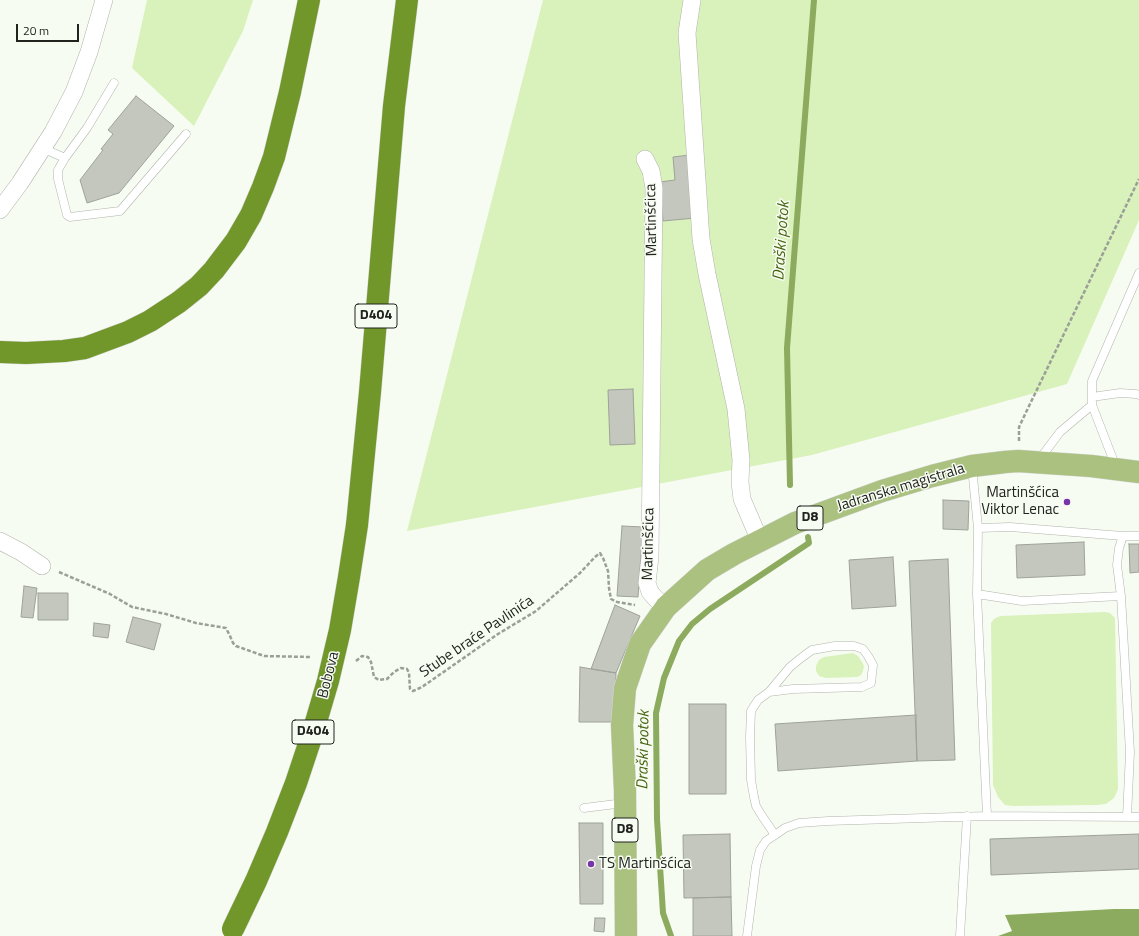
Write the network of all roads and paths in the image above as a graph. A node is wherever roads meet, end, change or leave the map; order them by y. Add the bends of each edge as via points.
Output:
1 (104, 0) edge
2 (309, 0) edge
3 (324, 0) edge
4 (407, 0) edge
5 (692, 0) edge
6 (114, 83) dead end
7 (290, 92) junction
8 (186, 134) dead end
9 (42, 148) junction
10 (65, 158) junction
11 (645, 159) dead end
12 (1139, 179) edge
13 (20, 182) junction
14 (0, 202) edge
15 (0, 210) edge
16 (1139, 273) edge
17 (0, 352) edge
18 (1138, 392) edge
19 (1092, 401) junction
20 (1028, 462) junction
21 (972, 466) junction
22 (1117, 469) junction
23 (1139, 472) edge
24 (978, 528) junction
25 (1123, 536) junction
26 (1139, 536) edge
27 (0, 541) edge
28 (760, 541) junction
29 (42, 566) joint
30 (977, 594) junction
31 (1120, 596) junction
32 (640, 606) dead end
33 (666, 606) junction
34 (317, 657) dead end
35 (354, 663) dead end
36 (769, 692) junction
37 (625, 803) junction
38 (584, 808) dead end
39 (967, 816) junction
40 (987, 816) junction
41 (1127, 817) junction
42 (1139, 817) edge
43 (775, 835) junction
44 (233, 929) dead end
45 (626, 936) edge
46 (747, 936) edge
47 (960, 936) edge

1 - 9 street via 74,92
2 - 7 highway
3 - 7 highway
4 - 44 highway, Bobova / D404, bridge via 394,106 370,392 350,577 328,681 313,732 277,832
5 - 28 street via 688,33 702,239 736,409 742,499
6 - 10 lane via 87,128
7 - 17 highway via 274,157 251,215 236,242 199,286 150,321 85,348 31,353
8 - 10 lane via 120,211 70,217 67,215 58,179 58,170
9 - 10 lane
9 - 13 street
11 - 33 street, Martinšćica via 651,171 654,188 650,557 647,583 650,592
12 - 20 path via 1019,427
13 - 14 street
13 - 15 street
16 - 19 lane via 1092,381
18 - 19 lane via 1120,392
19 - 20 lane
19 - 22 lane
20 - 21 main road, Jadranska magistrala / D8
20 - 22 main road, Jadranska magistrala / D8
21 - 24 lane
21 - 28 main road, Jadranska magistrala / D8 via 882,491 795,524
22 - 23 main road, Jadranska magistrala / D8
24 - 25 lane via 1010,527
24 - 30 lane
25 - 26 lane
25 - 31 lane via 1117,566
27 - 29 street
28 - 33 main road, Jadranska magistrala / D8 via 708,570
29 - 34 path via 92,585 132,606 226,628 236,646 264,656
30 - 31 lane via 1022,601
30 - 40 lane
31 - 41 lane via 1130,752
32 - 35 path, Stube braće Pavlinića via 611,599 608,571 600,553 536,612 498,634 414,691 410,689 407,669 401,668 387,679 379,680 374,677 372,662 368,657 362,656
33 - 37 main road, D8 via 640,644 625,688 622,725
36 - 36 lane via 862,687 871,683 873,665 863,649 854,646 812,650 790,667
36 - 43 lane via 758,700 751,711 750,758 756,806
37 - 38 lane
37 - 45 main road, D8
39 - 40 lane
39 - 43 lane via 828,821 798,824 785,828
39 - 47 lane
40 - 41 lane
41 - 42 lane
43 - 46 lane via 766,841 760,850

